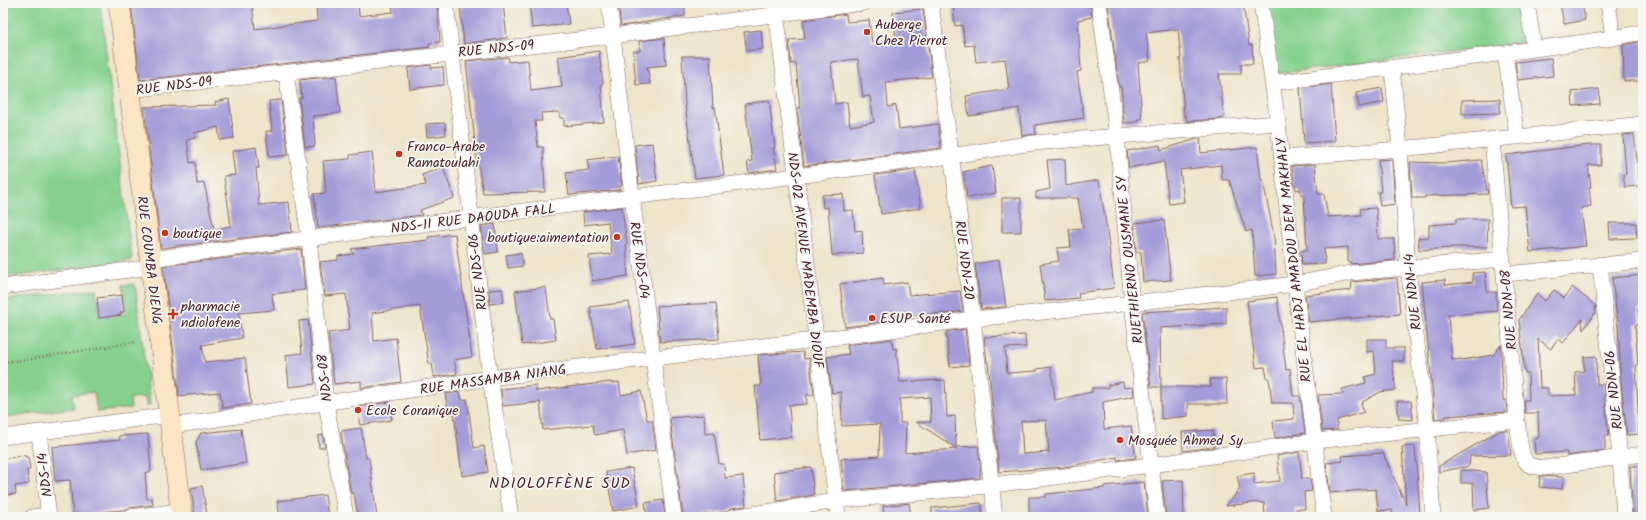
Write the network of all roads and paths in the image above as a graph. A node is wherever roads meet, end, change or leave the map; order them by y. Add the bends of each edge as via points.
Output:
1 (119, 3) edge
2 (446, 3) edge
3 (609, 3) edge
4 (863, 3) edge
5 (932, 3) edge
6 (1099, 3) edge
7 (1261, 3) edge
8 (1527, 3) edge
9 (1608, 3) edge
10 (776, 9) edge
11 (1643, 32) edge
12 (612, 36) junction
13 (1613, 38) junction
14 (1534, 48) junction
15 (452, 53) junction
16 (1505, 53) junction
17 (1392, 68) junction
18 (286, 73) junction
19 (1272, 83) junction
20 (129, 90) junction
21 (1278, 123) junction
22 (1643, 124) edge
23 (1117, 136) junction
24 (1518, 137) junction
25 (1492, 139) junction
26 (1400, 149) junction
27 (951, 156) junction
28 (1282, 158) junction
29 (796, 176) junction
30 (632, 197) junction
31 (470, 218) junction
32 (309, 239) junction
33 (1503, 259) junction
34 (1643, 261) edge
35 (151, 263) junction
36 (1600, 264) junction
37 (1408, 267) junction
38 (1505, 274) junction
39 (1295, 284) junction
40 (3, 287) edge
41 (1132, 303) junction
42 (973, 319) junction
43 (816, 340) junction
44 (136, 342) dead end
45 (654, 358) junction
46 (3, 362) edge
47 (490, 378) junction
48 (326, 403) junction
49 (1517, 420) junction
50 (170, 421) junction
51 (1427, 428) junction
52 (39, 433) junction
53 (3, 437) edge
54 (1315, 441) junction
55 (1643, 454) edge
56 (1620, 457) junction
57 (1151, 465) junction
58 (992, 485) junction
59 (836, 501) junction
60 (182, 514) edge
61 (49, 516) edge
62 (32, 517) edge
63 (130, 517) edge
64 (346, 517) edge
65 (511, 517) edge
66 (674, 517) edge
67 (733, 517) edge
68 (838, 517) edge
69 (996, 517) edge
70 (1157, 517) edge
71 (1324, 517) edge
72 (1433, 517) edge
73 (1624, 517) edge

1 - 20 street, RUE COUMBA DIENG
2 - 15 street, RUE NDS-06
3 - 12 street, RUE NDS-04
4 - 10 street, RUE NDS-09
5 - 27 street, RUE NDN-20
6 - 23 street, RUETHIERNO OUSMANE SY
7 - 19 street, RUE EL HADJ AMADOU DEM MAKHALY
8 - 14 street
9 - 13 street
10 - 12 street, RUE NDS-09
10 - 29 street, NDS-02 AVENUE MADEMBA DIOUF
11 - 13 street
12 - 15 street, RUE NDS-09
12 - 30 street, RUE NDS-04
13 - 14 street
14 - 16 street
15 - 18 street, RUE NDS-09
15 - 31 street, RUE NDS-06
16 - 17 street
16 - 24 street
17 - 19 street
17 - 26 street, RUE NDN-14
18 - 20 street, RUE NDS-09
18 - 32 street, NDS-08
19 - 21 street, RUE EL HADJ AMADOU DEM MAKHALY
20 - 35 street, RUE COUMBA DIENG
21 - 23 street, NDS-11 RUE DAOUDA FALL
21 - 28 street, RUE EL HADJ AMADOU DEM MAKHALY
22 - 24 street
23 - 27 street, NDS-11 RUE DAOUDA FALL via 1033,143
23 - 41 street, RUETHIERNO OUSMANE SY
24 - 25 street
25 - 26 street
25 - 33 street, RUE NDN-08
26 - 28 street
26 - 37 street, RUE NDN-14
27 - 29 street, NDS-11 RUE DAOUDA FALL
27 - 42 street, RUE NDN-20
28 - 39 street, RUE EL HADJ AMADOU DEM MAKHALY
29 - 30 street, NDS-11 RUE DAOUDA FALL
29 - 43 street, NDS-02 AVENUE MADEMBA DIOUF
30 - 31 street, NDS-11 RUE DAOUDA FALL
30 - 45 street, RUE NDS-04
31 - 32 street, NDS-11 RUE DAOUDA FALL
31 - 47 street, RUE NDS-06
32 - 35 street, NDS-11 RUE DAOUDA FALL
32 - 48 street, NDS-08
33 - 37 street, RUE MASSAMBA NIANG
33 - 38 street, RUE NDN-08
34 - 36 street
35 - 40 street, NDS-11 RUE DAOUDA FALL
35 - 50 street, RUE COUMBA DIENG
36 - 38 street
36 - 56 street, RUE NDN-06
37 - 39 street, RUE MASSAMBA NIANG via 1351,273
37 - 51 street, RUE NDN-14
38 - 49 street, RUE NDN-08
39 - 41 street, RUE MASSAMBA NIANG
39 - 54 street, RUE EL HADJ AMADOU DEM MAKHALY
41 - 42 street, RUE MASSAMBA NIANG
41 - 57 street, RUETHIERNO OUSMANE SY
42 - 43 street, RUE MASSAMBA NIANG
42 - 58 street, RUE NDN-20
43 - 45 street, RUE MASSAMBA NIANG
43 - 59 street, NDS-02 AVENUE MADEMBA DIOUF
44 - 46 path
45 - 47 street, RUE MASSAMBA NIANG
45 - 66 street, RUE NDS-04
47 - 48 street, RUE MASSAMBA NIANG
47 - 65 street, RUE NDS-06
48 - 50 street, RUE MASSAMBA NIANG
48 - 64 street, NDS-08
49 - 51 street
49 - 56 street, RUE NDN-08 via 1520,444 1528,463 1535,467 1544,468
50 - 52 street, RUE MASSAMBA NIANG
50 - 60 street, RUE COUMBA DIENG
51 - 54 street
51 - 72 street, RUE NDN-14
52 - 53 street, RUE MASSAMBA NIANG
52 - 61 street, NDS-14
54 - 57 street
54 - 71 street, RUE EL HADJ AMADOU DEM MAKHALY
55 - 56 street
56 - 73 street, RUE NDN-06
57 - 58 street
57 - 70 street, RUETHIERNO OUSMANE SY
58 - 59 street
58 - 69 street, RUE NDN-20
59 - 67 street
59 - 68 street, NDS-02 AVENUE MADEMBA DIOUF
60 - 63 street
61 - 62 street

